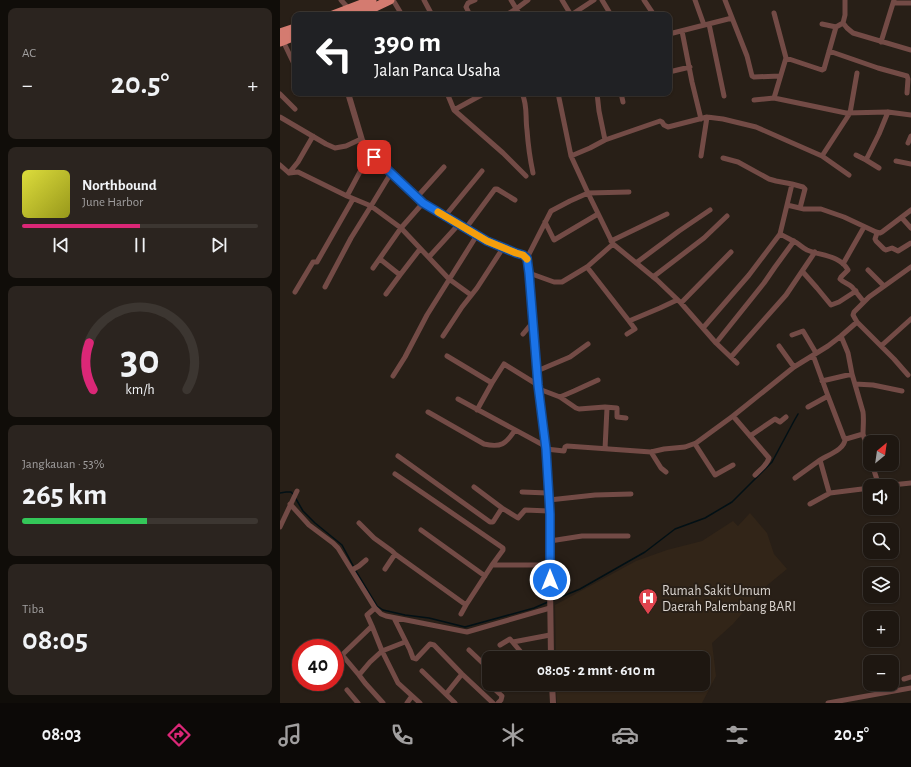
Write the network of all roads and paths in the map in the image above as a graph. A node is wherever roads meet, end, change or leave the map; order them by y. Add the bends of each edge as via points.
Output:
1 (341, 0) edge
2 (372, 0) edge
3 (391, 0) edge
4 (424, 0) edge
5 (475, 0) edge
6 (511, 0) edge
7 (528, 0) edge
8 (562, 0) edge
9 (594, 0) edge
10 (602, 0) edge
11 (644, 0) edge
12 (695, 0) edge
13 (725, 0) edge
14 (845, 0) edge
15 (894, 2) edge
16 (911, 3) edge
17 (516, 9) junction
18 (352, 12) edge
19 (400, 12) edge
20 (430, 12) edge
21 (469, 12) edge
22 (511, 12) edge
23 (518, 12) edge
24 (569, 12) edge
25 (576, 12) edge
26 (609, 12) edge
27 (652, 12) edge
28 (774, 13) dead end
29 (732, 18) junction
30 (843, 23) junction
31 (822, 24) dead end
32 (706, 25) junction
33 (836, 27) junction
34 (292, 30) edge
35 (682, 30) junction
36 (672, 33) edge
37 (292, 37) edge
38 (281, 39) edge
39 (880, 42) junction
40 (911, 50) edge
41 (829, 51) junction
42 (786, 58) junction
43 (292, 60) edge
44 (690, 68) junction
45 (672, 71) edge
46 (857, 73) dead end
47 (780, 76) junction
48 (907, 93) dead end
49 (349, 96) edge
50 (448, 96) edge
51 (475, 96) edge
52 (524, 96) edge
53 (559, 96) edge
54 (597, 96) edge
55 (622, 96) edge
56 (724, 96) dead end
57 (281, 97) edge
58 (774, 98) junction
59 (754, 100) dead end
60 (623, 102) dead end
61 (295, 109) dead end
62 (454, 110) junction
63 (888, 112) junction
64 (850, 113) junction
65 (911, 115) edge
66 (280, 117) edge
67 (707, 117) junction
68 (701, 119) junction
69 (313, 136) junction
70 (911, 136) edge
71 (361, 139) junction
72 (606, 140) junction
73 (908, 144) dead end
74 (370, 153) junction
75 (856, 155) dead end
76 (571, 156) junction
77 (701, 156) dead end
78 (822, 156) junction
79 (723, 158) dead end
80 (866, 160) junction
81 (896, 161) dead end
82 (911, 164) edge
83 (280, 165) edge
84 (444, 167) dead end
85 (879, 168) dead end
86 (482, 171) dead end
87 (289, 173) junction
88 (391, 173) junction
89 (532, 173) dead end
90 (849, 175) dead end
91 (526, 176) dead end
92 (792, 184) junction
93 (629, 192) dead end
94 (588, 193) junction
95 (346, 196) junction
96 (417, 197) junction
97 (353, 199) junction
98 (515, 200) dead end
99 (423, 203) junction
100 (787, 205) junction
101 (371, 206) junction
102 (800, 208) junction
103 (710, 210) dead end
104 (911, 210) edge
105 (598, 214) junction
106 (667, 214) dead end
107 (445, 216) junction
108 (727, 216) dead end
109 (902, 218) junction
110 (545, 222) junction
111 (459, 224) junction
112 (864, 227) junction
113 (401, 228) junction
114 (466, 228) junction
115 (911, 228) edge
116 (877, 233) junction
117 (780, 234) junction
118 (477, 235) junction
119 (794, 241) junction
120 (612, 243) junction
121 (911, 243) edge
122 (503, 248) junction
123 (420, 249) junction
124 (731, 252) dead end
125 (815, 252) junction
126 (429, 258) junction
127 (527, 258) junction
128 (380, 259) junction
129 (636, 262) junction
130 (843, 264) junction
131 (587, 267) junction
132 (911, 267) edge
133 (373, 268) dead end
134 (868, 270) dead end
135 (802, 272) junction
136 (529, 273) junction
137 (400, 276) junction
138 (653, 277) junction
139 (450, 279) junction
140 (884, 286) junction
141 (325, 287) dead end
142 (856, 291) junction
143 (295, 292) dead end
144 (386, 294) dead end
145 (471, 295) junction
146 (679, 301) junction
147 (864, 302) junction
148 (911, 319) edge
149 (629, 321) junction
150 (533, 322) junction
151 (857, 322) junction
152 (703, 328) junction
153 (523, 334) dead end
154 (627, 334) dead end
155 (792, 335) dead end
156 (443, 336) dead end
157 (841, 336) junction
158 (716, 343) junction
159 (588, 344) dead end
160 (779, 346) dead end
161 (881, 346) junction
162 (814, 354) junction
163 (447, 356) dead end
164 (731, 357) junction
165 (736, 363) dead end
166 (794, 367) junction
167 (537, 371) junction
168 (852, 374) junction
169 (908, 375) dead end
170 (393, 376) dead end
171 (598, 380) dead end
172 (822, 381) junction
173 (492, 383) junction
174 (854, 384) junction
175 (539, 387) junction
176 (902, 391) dead end
177 (560, 396) junction
178 (828, 396) junction
179 (458, 399) dead end
180 (808, 407) dead end
181 (607, 408) junction
182 (477, 410) junction
183 (428, 412) dead end
184 (733, 416) junction
185 (786, 417) dead end
186 (626, 418) dead end
187 (515, 430) junction
188 (863, 434) joint
189 (750, 436) junction
190 (845, 438) junction
191 (694, 444) junction
192 (545, 447) junction
193 (605, 449) junction
194 (651, 452) junction
195 (398, 456) dead end
196 (820, 460) junction
197 (734, 465) dead end
198 (666, 472) dead end
199 (395, 474) dead end
200 (755, 476) dead end
201 (795, 478) dead end
202 (911, 483) edge
203 (899, 484) edge
204 (474, 487) dead end
205 (863, 489) edge
206 (296, 492) dead end
207 (522, 492) dead end
208 (548, 492) junction
209 (830, 493) junction
210 (630, 494) dead end
211 (549, 500) junction
212 (290, 504) junction
213 (810, 504) dead end
214 (502, 508) junction
215 (549, 511) junction
216 (359, 523) dead end
217 (280, 527) edge
218 (421, 530) dead end
219 (628, 536) dead end
220 (550, 541) junction
221 (395, 554) junction
222 (366, 560) dead end
223 (492, 565) junction
224 (550, 565) junction
225 (353, 569) junction
226 (385, 569) dead end
227 (485, 576) junction
228 (466, 605) junction
229 (550, 606) junction
230 (375, 608) junction
231 (461, 614) dead end
232 (394, 618) junction
233 (372, 626) junction
234 (550, 634) junction
235 (405, 642) junction
236 (513, 642) junction
237 (500, 645) dead end
238 (469, 650) dead end
239 (382, 651) junction
240 (520, 651) edge
241 (551, 651) edge
242 (482, 662) edge
243 (422, 671) dead end
244 (462, 674) junction
245 (359, 675) junction
246 (911, 677) edge
247 (904, 679) dead end
248 (911, 688) edge
249 (347, 690) dead end
250 (496, 691) edge
251 (552, 691) edge
252 (446, 694) junction
253 (412, 696) junction
254 (358, 703) edge
255 (383, 703) edge
256 (407, 703) edge
257 (420, 703) edge
258 (455, 703) edge
259 (493, 703) edge
260 (498, 703) edge
261 (553, 703) edge
262 (828, 703) edge

1 - 18 street
2 - 18 highway
3 - 18 highway via 369,10
3 - 19 street
4 - 20 street
5 - 21 street via 466,6
6 - 17 street
7 - 17 street
8 - 24 street
9 - 25 street
10 - 26 street
11 - 27 street
12 - 32 street
13 - 29 street
14 - 30 street
15 - 16 street
15 - 39 street
17 - 22 street
17 - 23 street
28 - 42 street
29 - 32 street
29 - 47 street via 752,76
30 - 33 street
30 - 39 street via 849,31
31 - 33 street
32 - 35 street
32 - 56 street
33 - 41 street
34 - 38 highway
35 - 36 street
35 - 44 street
37 - 38 highway
38 - 43 street
39 - 40 street
41 - 42 street via 824,70
41 - 48 street via 907,76
42 - 47 street
44 - 45 street
44 - 68 street
46 - 64 street
47 - 58 street
49 - 71 street
50 - 62 street
51 - 62 street
52 - 89 street
53 - 76 street
54 - 72 street
55 - 60 street
57 - 61 street
58 - 59 street
58 - 64 street
62 - 91 street
63 - 64 street
63 - 65 street
63 - 80 street
64 - 78 street
66 - 69 street
67 - 68 street
67 - 77 street
67 - 78 street via 756,127
68 - 72 street via 668,126 660,122
69 - 71 street via 335,148
69 - 87 street
70 - 73 street
71 - 74 street
72 - 76 street
74 - 88 street
74 - 95 street
75 - 80 street
76 - 94 street
78 - 90 street
79 - 92 street via 738,162 769,179
80 - 85 street
81 - 82 street
83 - 87 street
84 - 96 street
86 - 107 street
87 - 95 street via 298,172
88 - 96 street
88 - 101 street
92 - 100 street
92 - 102 street via 805,189
93 - 94 street
94 - 105 street
94 - 110 street via 551,212
95 - 97 street
96 - 99 street
97 - 101 street
97 - 143 street via 317,262 312,262
98 - 114 street via 495,189
99 - 107 street
99 - 113 street
100 - 102 street
100 - 117 street
101 - 113 street
101 - 141 street
102 - 112 street via 821,209
103 - 129 street
104 - 109 street
105 - 110 street via 554,240
105 - 120 street
106 - 120 street
107 - 111 street
108 - 138 street via 704,238
109 - 115 street
109 - 116 street
110 - 127 street
111 - 114 street
111 - 126 street
112 - 116 street
112 - 130 street
113 - 123 street
113 - 128 street
114 - 118 street
116 - 121 street via 876,241 886,250 892,248 898,251
117 - 119 street
117 - 152 street
118 - 122 street
118 - 139 street
119 - 125 street
119 - 158 street
120 - 129 street
120 - 131 street
122 - 127 street
122 - 145 street
123 - 126 street
123 - 137 street
124 - 146 street
125 - 130 street via 832,256
125 - 135 street
126 - 139 street
127 - 136 street
128 - 133 street
128 - 137 street
129 - 138 street
130 - 142 street via 848,270 840,279
131 - 136 street via 562,282 554,282
131 - 149 street
132 - 140 street
134 - 140 street
135 - 142 street via 832,305
135 - 164 street
136 - 150 street
137 - 144 street
138 - 146 street
139 - 145 street
139 - 170 street
140 - 147 street
142 - 147 street
145 - 156 street
146 - 149 street
146 - 152 street
147 - 151 street via 853,313
148 - 161 street
149 - 154 street via 635,329
150 - 153 street
150 - 167 street
151 - 157 street
151 - 161 street
152 - 158 street
155 - 162 street via 803,331
157 - 162 street
157 - 168 street
158 - 164 street
159 - 167 street via 570,357
160 - 166 street
161 - 169 street
162 - 166 street
162 - 172 street
163 - 173 street
164 - 165 street
166 - 184 street
167 - 175 street
168 - 172 street
168 - 174 street
171 - 177 street
172 - 178 street
173 - 175 street via 504,364
173 - 182 street
174 - 176 street
174 - 188 street via 864,416
175 - 177 street
175 - 192 street
177 - 181 street via 579,409
178 - 180 street
178 - 190 street
179 - 182 street
181 - 186 street via 616,408 617,417
181 - 193 street
182 - 187 street
183 - 187 street via 492,446 504,443
184 - 189 street
184 - 191 street
185 - 189 street via 780,422 775,419
187 - 192 street
188 - 190 street
189 - 200 street via 770,459
190 - 196 street via 845,444
191 - 194 street via 685,448
191 - 197 street via 715,475
192 - 193 street via 564,451 567,446
192 - 208 street
193 - 194 street
194 - 198 street
195 - 214 street via 490,522 493,522
196 - 201 street
196 - 209 street
199 - 223 street via 503,548
202 - 203 street
204 - 214 street
205 - 209 street
206 - 212 street
207 - 208 street
208 - 211 street
209 - 213 street
210 - 211 street via 595,494
211 - 215 street
212 - 217 street
212 - 225 street via 309,525 338,548
214 - 215 street via 518,518 525,510
215 - 220 street
216 - 221 street
218 - 227 street
219 - 220 street via 582,536
220 - 224 street
221 - 226 street
221 - 228 street
222 - 225 street
223 - 224 street
223 - 227 street
224 - 229 street
225 - 230 street
227 - 228 street
228 - 231 street
229 - 232 street via 467,632
229 - 234 street
230 - 232 street via 381,614
230 - 233 street via 367,615
232 - 235 street
233 - 239 street
233 - 245 street via 342,654
234 - 236 street
234 - 241 street
235 - 239 street
235 - 244 street via 414,659 433,644
236 - 237 street via 509,638
236 - 240 street
238 - 242 street
239 - 245 street
239 - 253 street via 398,683
243 - 252 street
244 - 252 street
244 - 259 street
245 - 255 street
246 - 247 street
248 - 262 street
249 - 254 street
250 - 260 street via 502,696
251 - 261 street
252 - 258 street
253 - 256 street
253 - 257 street

